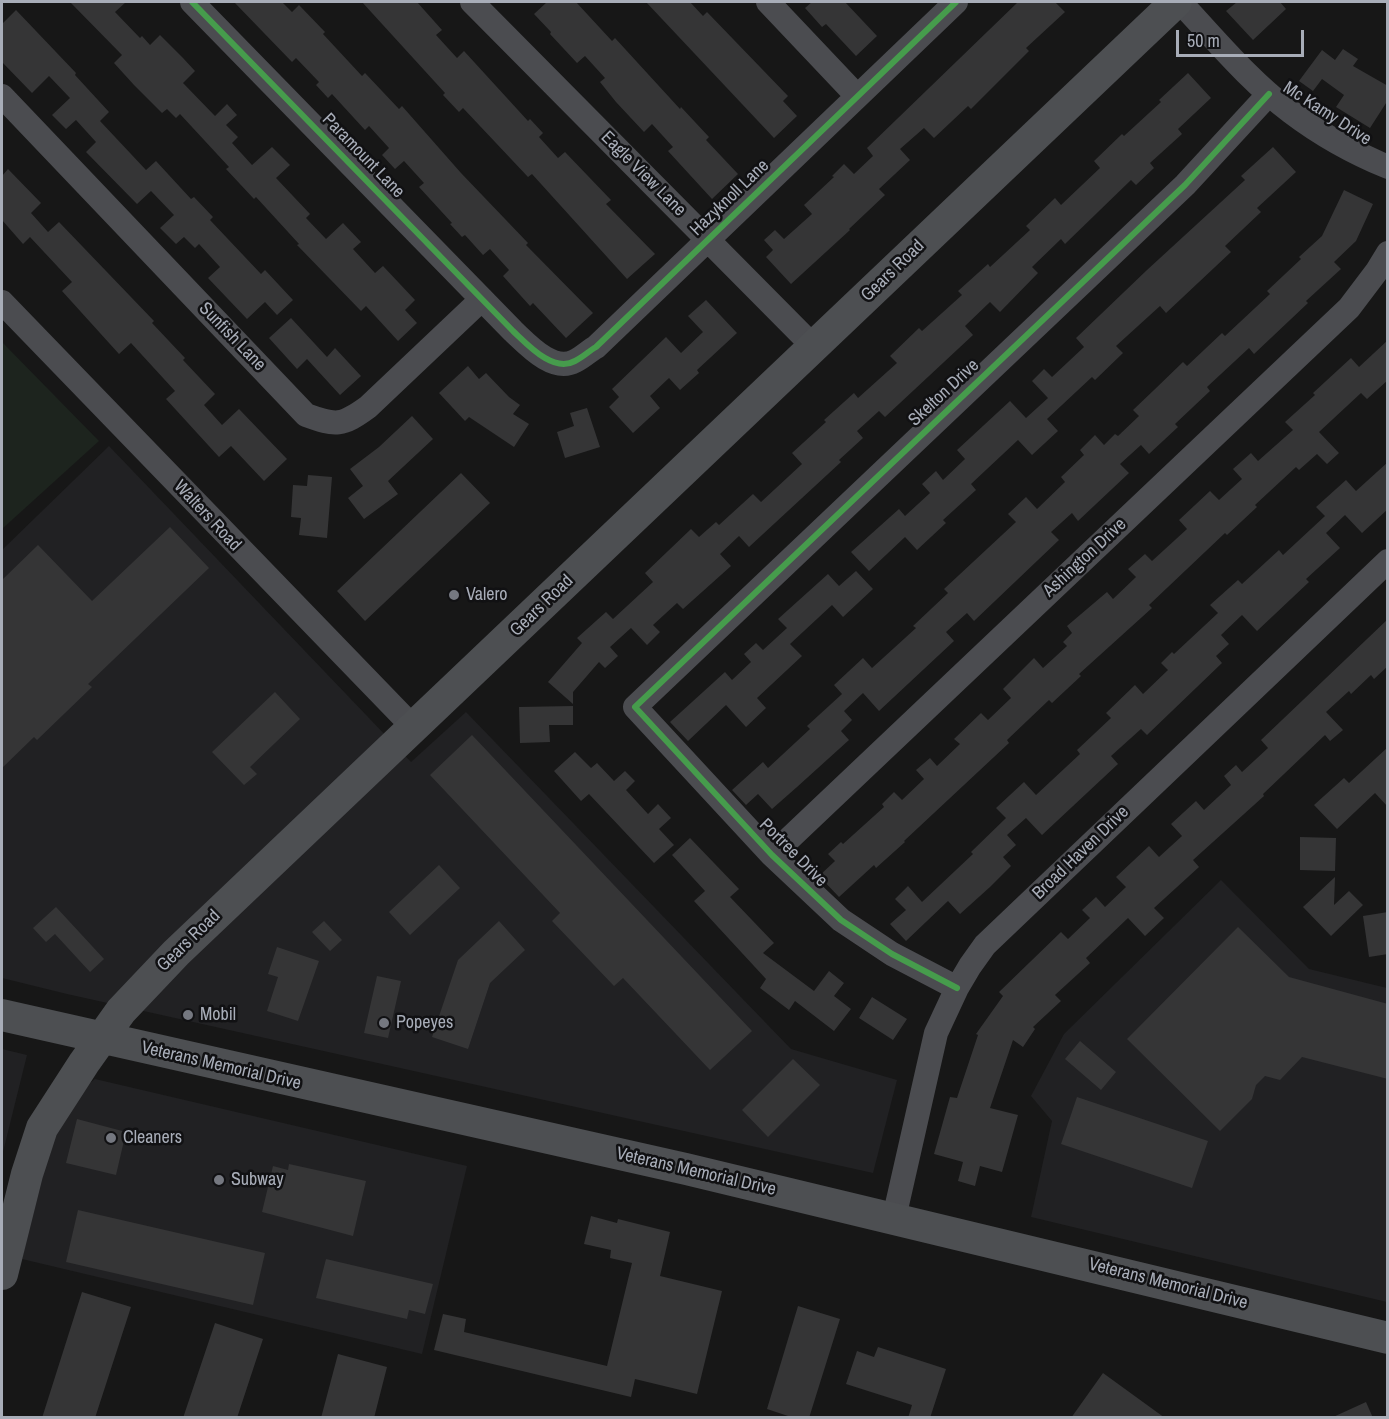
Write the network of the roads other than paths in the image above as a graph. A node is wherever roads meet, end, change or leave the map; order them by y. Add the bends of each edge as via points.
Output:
1 (192, 2) edge
2 (472, 2) edge
3 (768, 2) edge
4 (956, 2) edge
5 (1178, 2) edge
6 (1269, 94) junction
7 (2, 96) edge
8 (857, 96) junction
9 (1388, 167) edge
10 (708, 240) junction
11 (1388, 253) edge
12 (482, 299) junction
13 (2, 302) edge
14 (513, 331) joint
15 (814, 347) junction
16 (1388, 561) edge
17 (634, 707) joint
18 (414, 728) junction
19 (772, 855) junction
20 (957, 988) junction
21 (2, 1015) edge
22 (100, 1038) junction
23 (894, 1218) junction
24 (2, 1274) edge
25 (1388, 1338) edge

1 - 12 street, Paramount Lane
2 - 10 street, Eagle View Lane
3 - 8 street
4 - 8 street, Hazyknoll Lane
5 - 6 street, Mc Kamy Drive
5 - 15 main road, Gears Road
6 - 9 street, Mc Kamy Drive via 1330,138
6 - 17 street, Skelton Drive via 1185,185
7 - 12 street, Sunfish Lane via 306,416 330,424 356,416
8 - 10 street, Hazyknoll Lane
10 - 14 street, Hazyknoll Lane via 596,347 574,362 561,364 546,358
10 - 15 street, Eagle View Lane
11 - 19 street, Ashington Drive via 1349,308
12 - 14 street, Paramount Lane
13 - 18 street, Walters Road
15 - 18 main road, Gears Road
16 - 20 street, Broad Haven Drive via 993,937
17 - 19 street, Portree Drive
18 - 22 main road, Gears Road via 163,966
19 - 20 street, Portree Drive via 849,926
20 - 23 street, Broad Haven Drive via 936,1033
21 - 22 main road, Veterans Memorial Drive
22 - 23 main road, Veterans Memorial Drive
22 - 24 main road, Gears Road via 42,1128
23 - 25 main road, Veterans Memorial Drive

